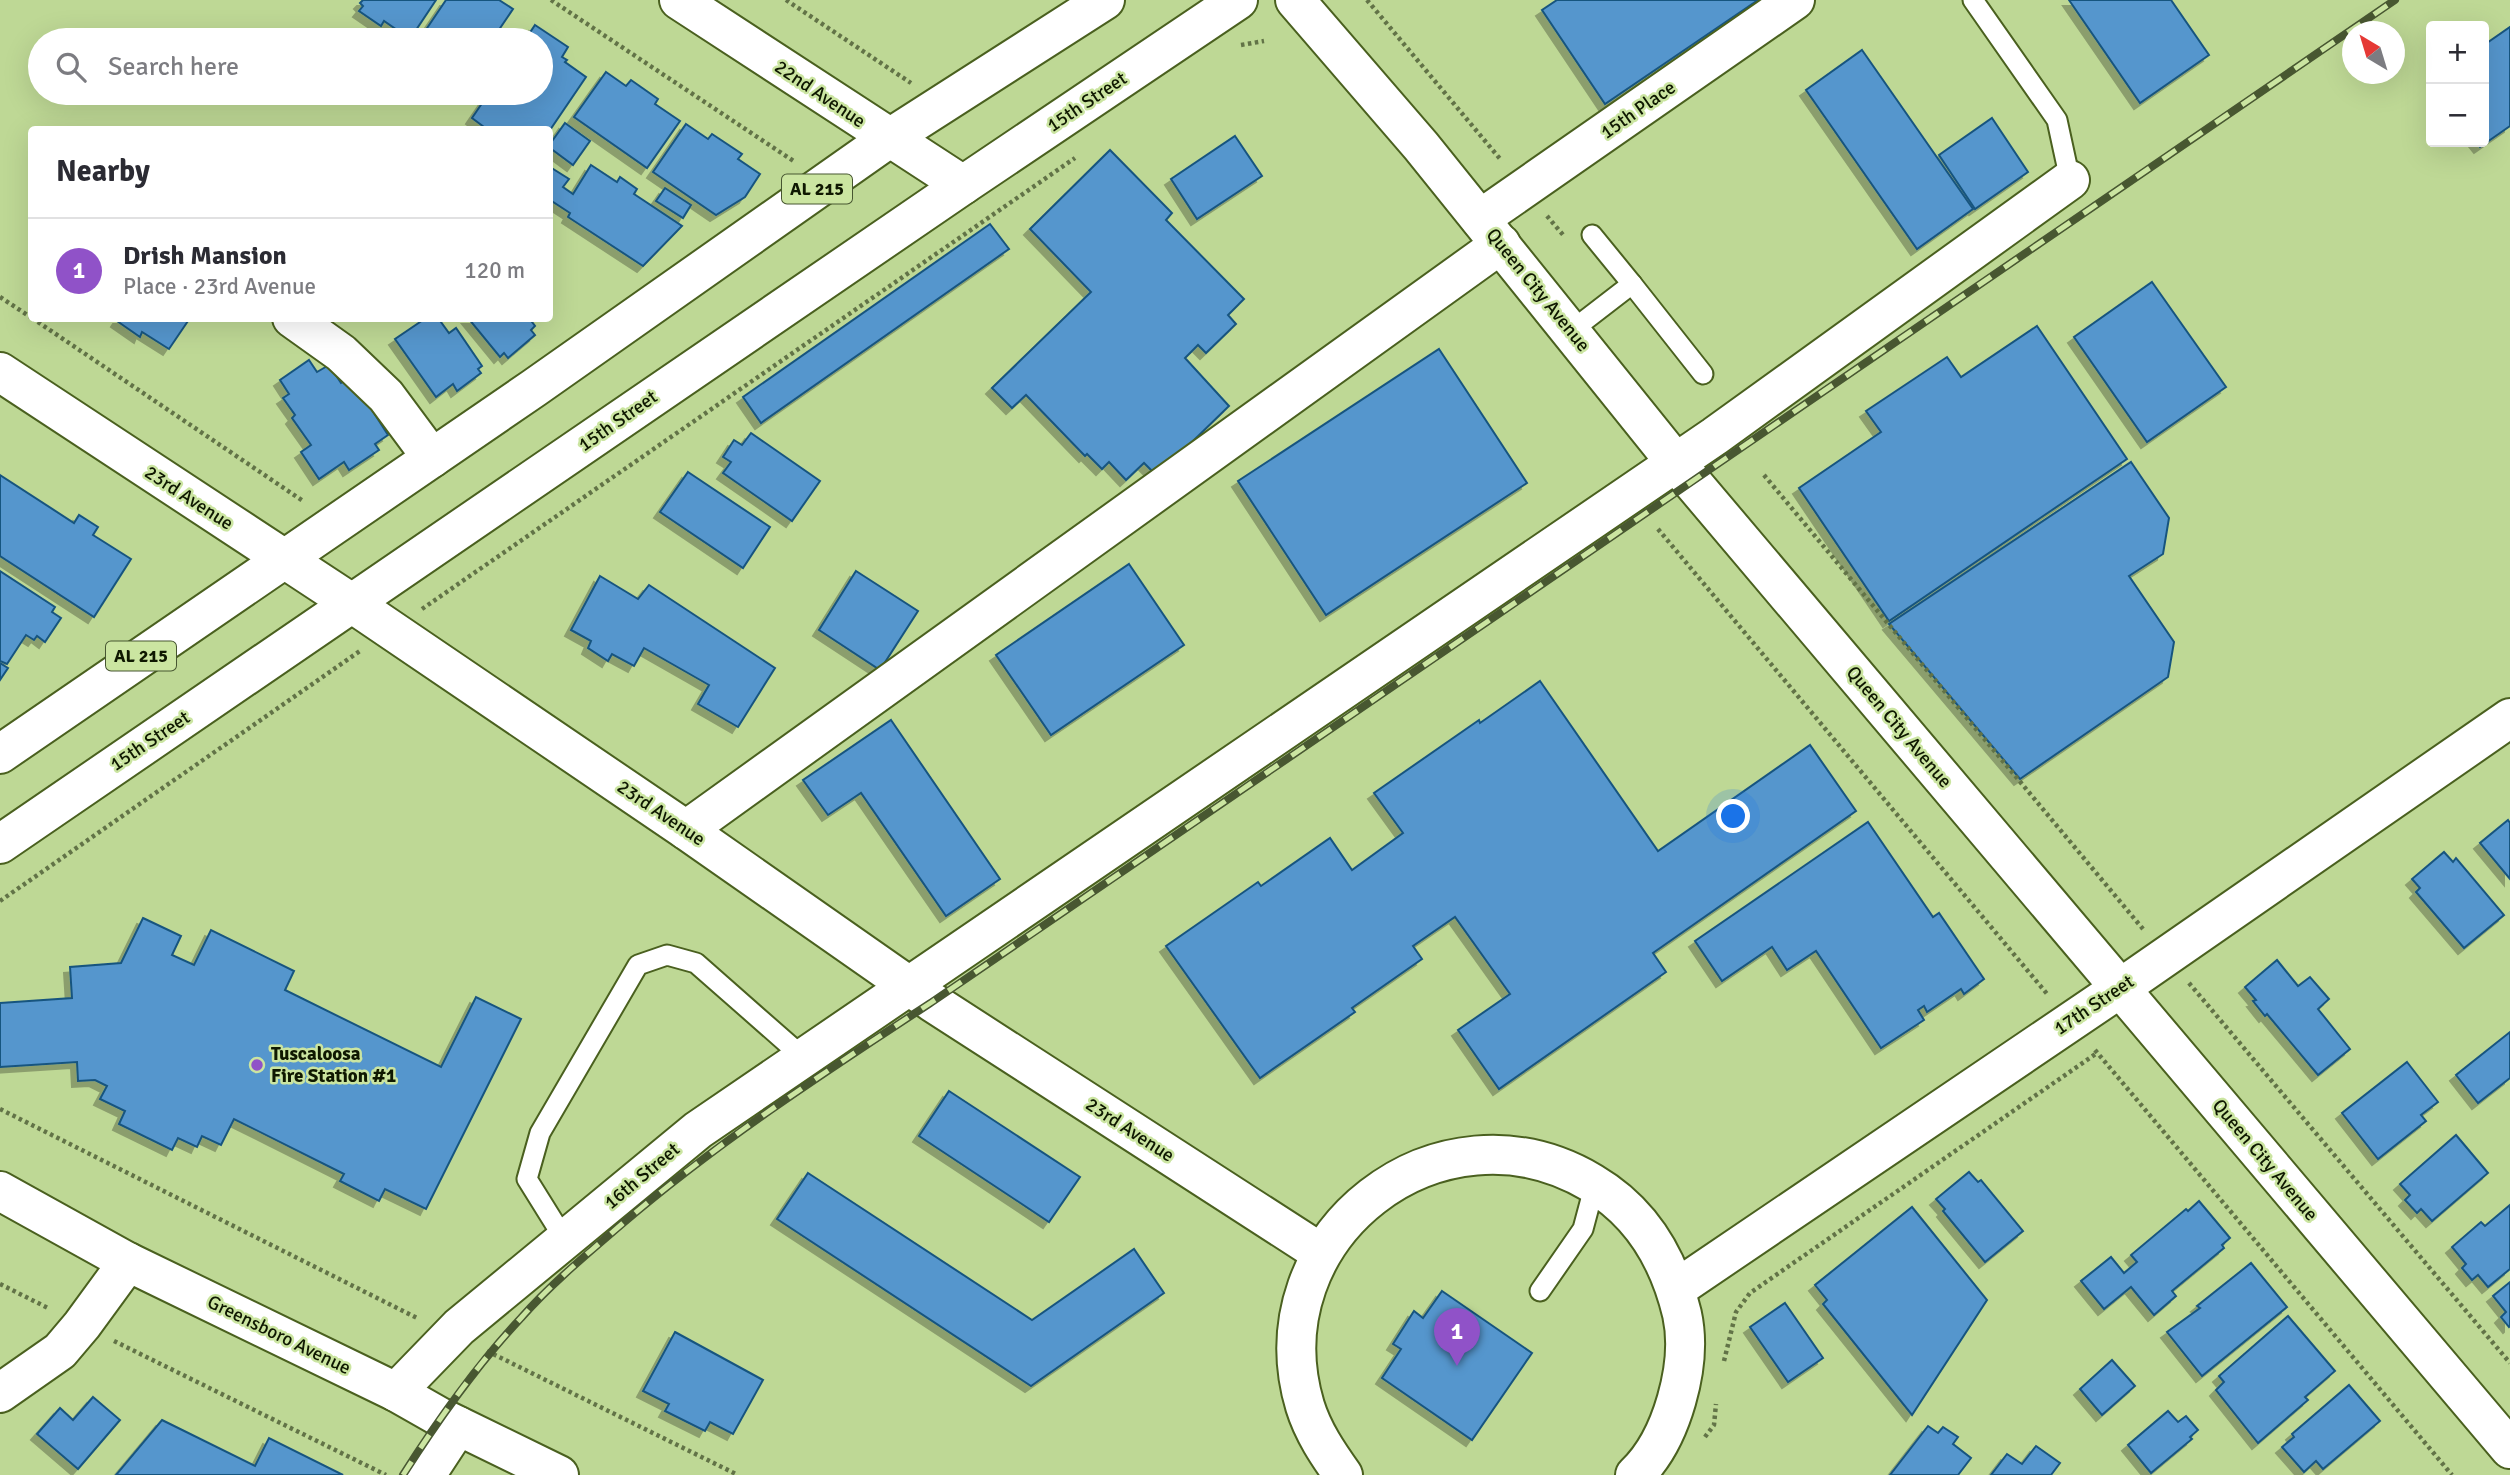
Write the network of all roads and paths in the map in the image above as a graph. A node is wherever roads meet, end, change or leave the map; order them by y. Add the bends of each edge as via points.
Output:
1 (551, 0) edge
2 (680, 0) edge
3 (786, 0) edge
4 (1105, 0) edge
5 (1238, 0) edge
6 (1295, 0) edge
7 (1795, 0) edge
8 (1973, 0) edge
9 (1264, 41) dead end
10 (1234, 50) dead end
11 (915, 85) dead end
12 (888, 139) junction
13 (1079, 155) dead end
14 (799, 164) dead end
15 (2070, 180) joint
16 (962, 185) junction
17 (1491, 232) junction
18 (1592, 235) dead end
19 (1632, 284) junction
20 (0, 297) edge
21 (28, 315) edge
22 (38, 322) edge
23 (298, 322) edge
24 (1571, 331) junction
25 (0, 373) edge
26 (1703, 374) dead end
27 (432, 458) junction
28 (1676, 463) junction
29 (1764, 475) dead end
30 (306, 503) dead end
31 (282, 559) junction
32 (353, 604) junction
33 (392, 630) junction
34 (2510, 718) edge
35 (0, 754) edge
36 (686, 830) junction
37 (0, 844) edge
38 (0, 901) edge
39 (2166, 956) junction
40 (909, 986) junction
41 (2119, 989) junction
42 (2097, 1053) dead end
43 (804, 1058) junction
44 (0, 1109) edge
45 (1595, 1184) junction
46 (0, 1191) edge
47 (565, 1240) junction
48 (1321, 1253) junction
49 (128, 1262) junction
50 (0, 1284) edge
51 (1676, 1289) junction
52 (1540, 1291) dead end
53 (82, 1325) junction
54 (451, 1335) junction
55 (506, 1360) dead end
56 (2510, 1363) edge
57 (1721, 1372) dead end
58 (396, 1392) junction
59 (0, 1393) edge
60 (1715, 1396) dead end
61 (458, 1426) junction
62 (2503, 1426) edge
63 (1699, 1445) dead end
64 (1645, 1472) edge
65 (386, 1475) edge
66 (426, 1475) edge
67 (559, 1475) edge
68 (738, 1475) edge
69 (1343, 1475) edge

1 - 14 path
2 - 12 street, 22nd Avenue
3 - 11 path
4 - 12 street, AL 215
5 - 16 street, 15th Street
6 - 17 street, Queen City Avenue
7 - 17 street, 15th Place
8 - 15 lane via 2057,120
9 - 10 path
12 - 16 street, 22nd Avenue
12 - 27 street, AL 215
13 - 33 path
15 - 28 street, 16th Street
16 - 32 street, 15th Street
17 - 24 street, Queen City Avenue
17 - 36 street, 15th Place
18 - 19 lane
19 - 24 lane
19 - 26 lane
20 - 21 path
22 - 30 path
23 - 27 street via 341,353 386,396
24 - 28 street, Queen City Avenue
25 - 31 street, 23rd Avenue
27 - 31 street, AL 215
28 - 40 street, 16th Street
28 - 41 street, Queen City Avenue
29 - 39 path
31 - 32 street, 23rd Avenue
31 - 35 street, AL 215
32 - 33 street, 23rd Avenue
32 - 37 street, 15th Street
33 - 36 street, 23rd Avenue
33 - 38 path
34 - 39 street, 17th Street
36 - 40 street, 23rd Avenue
39 - 41 street, 17th Street
39 - 56 path
40 - 43 street, 16th Street
40 - 48 street, 23rd Avenue
41 - 51 street, 17th Street
41 - 62 street, Queen City Avenue
42 - 57 path via 1750,1293 1736,1312
43 - 47 street, 16th Street via 698,1130
43 - 47 lane via 696,962 667,955 638,965 540,1133 527,1179
44 - 54 path
45 - 48 street via 1535,1158 1496,1154 1455,1157 1416,1169 1381,1188 1351,1214
45 - 51 street via 1639,1222 1661,1254
45 - 52 lane via 1583,1229
46 - 49 street, Greensboro Avenue
47 - 54 street, 16th Street
48 - 69 street via 1307,1285 1298,1326 1297,1366 1306,1407 1323,1447
49 - 53 street
49 - 58 street, Greensboro Avenue
50 - 53 path
51 - 64 street via 1684,1324 1684,1373 1674,1412
53 - 59 street via 60,1351
53 - 65 path
54 - 58 street, 16th Street
55 - 68 path
58 - 61 street, Greensboro Avenue
60 - 63 path via 1714,1425
61 - 66 street
61 - 67 street, Greensboro Avenue

